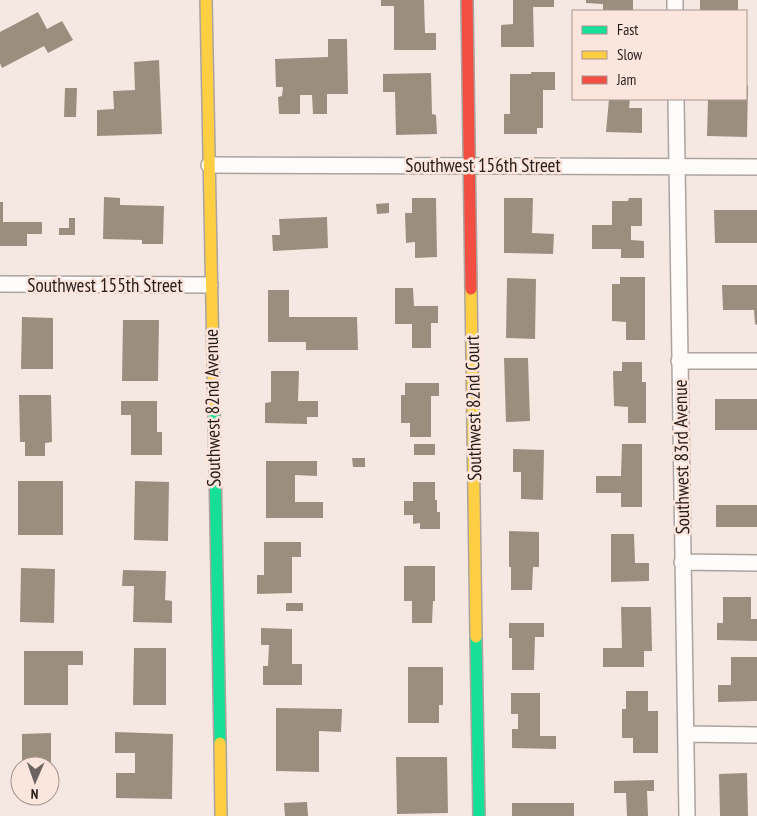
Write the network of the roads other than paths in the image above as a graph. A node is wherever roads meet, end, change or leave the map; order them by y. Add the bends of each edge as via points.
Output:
1 (206, 0) edge
2 (466, 0) edge
3 (676, 100) edge
4 (210, 165) junction
5 (469, 165) junction
6 (676, 167) junction
7 (757, 167) edge
8 (0, 284) edge
9 (210, 285) junction
10 (680, 361) junction
11 (757, 361) edge
12 (682, 562) junction
13 (757, 563) edge
14 (686, 734) junction
15 (757, 735) edge
16 (220, 816) edge
17 (479, 816) edge
18 (687, 816) edge

1 - 4 street, Southwest 82nd Avenue
2 - 5 street, Southwest 82nd Court
3 - 6 street, Southwest 83rd Avenue
4 - 5 street, Southwest 156th Street
4 - 9 street, Southwest 82nd Avenue
5 - 6 street, Southwest 156th Street
5 - 17 street, Southwest 82nd Court
6 - 7 street, Southwest 156th Street
6 - 10 street, Southwest 83rd Avenue
8 - 9 street, Southwest 155th Street
9 - 16 street, Southwest 82nd Avenue
10 - 11 street
10 - 12 street, Southwest 83rd Avenue
12 - 13 street
12 - 14 street, Southwest 83rd Avenue
14 - 15 street
14 - 18 street, Southwest 83rd Avenue

